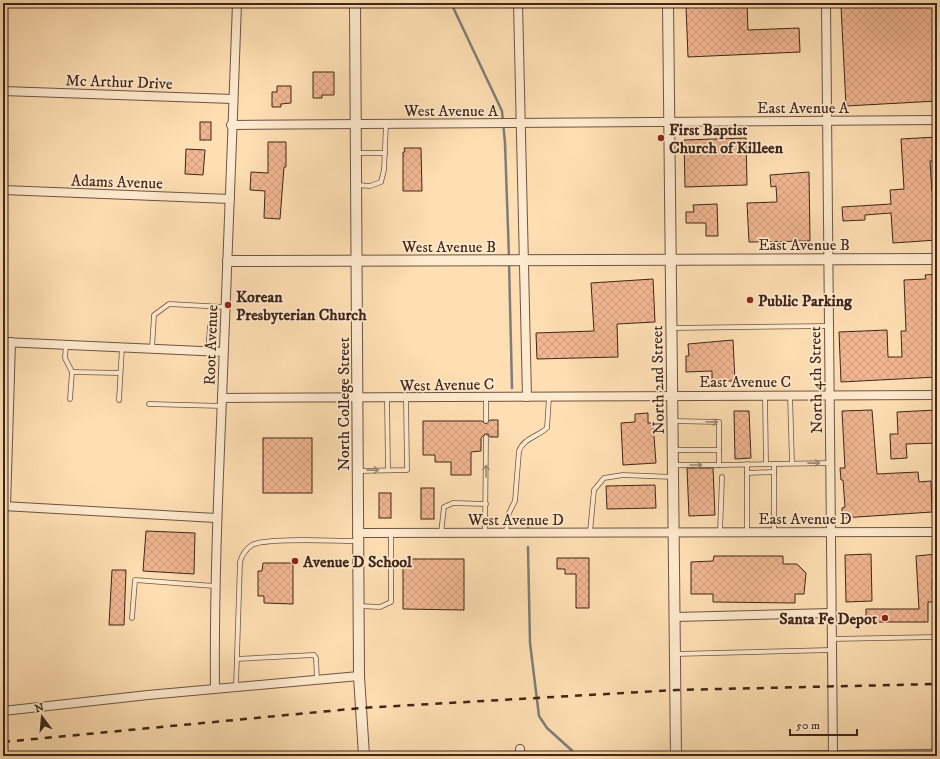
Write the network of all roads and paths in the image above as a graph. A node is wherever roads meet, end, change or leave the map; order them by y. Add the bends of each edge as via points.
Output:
1 (237, 3) edge
2 (355, 3) edge
3 (518, 3) edge
4 (668, 3) edge
5 (826, 3) edge
6 (3, 90) edge
7 (233, 99) junction
8 (937, 120) edge
9 (826, 121) junction
10 (670, 122) junction
11 (355, 124) junction
12 (386, 124) junction
13 (517, 124) junction
14 (232, 125) junction
15 (356, 153) junction
16 (385, 153) junction
17 (356, 185) junction
18 (3, 190) edge
19 (230, 199) junction
20 (671, 259) junction
21 (828, 259) junction
22 (937, 259) edge
23 (358, 260) junction
24 (228, 261) junction
25 (521, 261) junction
26 (225, 307) junction
27 (210, 326) dead end
28 (828, 326) junction
29 (672, 328) junction
30 (7, 342) edge
31 (66, 344) junction
32 (122, 347) junction
33 (152, 348) junction
34 (208, 351) junction
35 (223, 352) junction
36 (72, 372) junction
37 (120, 373) junction
38 (765, 395) junction
39 (790, 395) junction
40 (829, 395) junction
41 (937, 395) edge
42 (673, 396) junction
43 (486, 397) junction
44 (527, 397) junction
45 (549, 397) junction
46 (359, 398) junction
47 (387, 398) junction
48 (406, 398) junction
49 (70, 399) dead end
50 (119, 400) dead end
51 (222, 402) junction
52 (149, 404) dead end
53 (486, 420) dead end
54 (673, 421) junction
55 (486, 438) dead end
56 (673, 450) junction
57 (719, 450) junction
58 (792, 463) junction
59 (830, 463) junction
60 (719, 464) junction
61 (747, 464) junction
62 (766, 464) junction
63 (774, 464) junction
64 (673, 465) junction
65 (388, 470) junction
66 (358, 471) junction
67 (774, 472) junction
68 (747, 473) junction
69 (673, 477) junction
70 (722, 478) dead end
71 (486, 504) junction
72 (4, 506) edge
73 (216, 518) junction
74 (830, 531) junction
75 (590, 532) junction
76 (674, 532) junction
77 (720, 532) junction
78 (747, 532) junction
79 (774, 532) junction
80 (937, 532) edge
81 (390, 533) junction
82 (441, 533) junction
83 (485, 533) junction
84 (506, 533) junction
85 (357, 537) junction
86 (214, 586) junction
87 (358, 606) junction
88 (831, 614) junction
89 (675, 617) junction
90 (132, 618) dead end
91 (937, 637) edge
92 (831, 639) junction
93 (831, 650) junction
94 (675, 654) junction
95 (237, 659) junction
96 (359, 676) junction
97 (317, 680) junction
98 (236, 687) junction
99 (215, 689) junction
100 (3, 712) edge
101 (937, 754) edge
102 (892, 755) edge
103 (364, 756) edge
104 (676, 756) edge
105 (738, 756) edge
106 (833, 756) edge

1 - 7 street, Root Avenue
2 - 11 street, North College Street
3 - 13 street
4 - 10 street, North 2nd Street
5 - 9 street, North 4th Street
6 - 7 street, Mc Arthur Drive
7 - 14 street, Root Avenue
8 - 9 street, East Avenue A
9 - 10 street, East Avenue A
9 - 21 street, North 4th Street
10 - 13 street, West Avenue A
10 - 20 street, North 2nd Street
11 - 12 street, West Avenue A
11 - 14 street, West Avenue A
11 - 15 street, North College Street
12 - 13 street, West Avenue A
12 - 16 lane
13 - 25 street
14 - 19 street, Root Avenue
15 - 16 lane
15 - 17 street, North College Street
16 - 17 lane via 381,182 370,186
17 - 23 street, North College Street
18 - 19 street, Adams Avenue
19 - 24 street, Root Avenue
20 - 21 street, East Avenue B
20 - 25 street, West Avenue B
20 - 29 street, North 2nd Street
21 - 22 street, East Avenue B
21 - 28 street, North 4th Street
23 - 24 street, West Avenue B
23 - 25 street, West Avenue B
23 - 46 street, North College Street
24 - 26 street, Root Avenue
25 - 44 street
26 - 33 lane via 169,304 154,315
26 - 35 street, Root Avenue
27 - 34 lane
28 - 29 lane
28 - 40 street, North 4th Street
29 - 42 street, North 2nd Street
30 - 31 street
30 - 72 street
31 - 32 street
31 - 36 lane via 65,358
32 - 33 street
32 - 37 lane
33 - 34 street
34 - 35 street
35 - 51 street, Root Avenue
36 - 37 lane
36 - 49 lane
37 - 50 lane
38 - 39 street, East Avenue C
38 - 42 street, East Avenue C
38 - 62 lane
39 - 40 street, East Avenue C
39 - 58 lane
40 - 41 street, East Avenue C
40 - 59 street, North 4th Street
42 - 45 street, West Avenue C
42 - 54 street, North 2nd Street
43 - 44 street, West Avenue C
43 - 48 street, West Avenue C
43 - 53 lane
44 - 45 street, West Avenue C
45 - 84 lane via 546,428 540,434 529,438 521,445 519,451 515,501 508,515
46 - 47 street, West Avenue C
46 - 51 street, West Avenue C
46 - 66 street, North College Street
47 - 48 street, West Avenue C
47 - 65 lane
48 - 65 lane via 407,470
51 - 52 lane
51 - 73 street, Root Avenue
54 - 56 street, North 2nd Street
54 -> 57 lane via 719,422
71 -> 55 lane
56 - 57 lane
56 - 64 street, North 2nd Street
57 - 60 lane
58 -> 59 lane
58 - 63 lane
59 - 74 street, North 4th Street
60 - 61 lane
64 -> 60 lane
61 - 62 lane
61 - 68 lane
62 - 63 lane
63 - 67 lane
64 - 69 street, North 2nd Street
66 -> 65 lane
66 - 85 street, North College Street
67 - 68 lane
67 - 79 lane
68 - 78 lane
69 - 75 lane via 623,475 604,478 594,490
69 - 76 street, North 2nd Street
70 - 77 lane
71 - 82 lane via 453,503 444,507
71 - 83 lane
72 - 73 street
73 - 86 street, Root Avenue
74 - 79 street, East Avenue D
74 - 80 street, East Avenue D
74 - 88 street, North 4th Street
75 - 76 street, West Avenue D
75 - 84 street, West Avenue D
76 - 77 street, East Avenue D
76 - 89 street, North 2nd Street
77 - 78 street, East Avenue D
78 - 79 street, East Avenue D
81 - 82 street, West Avenue D
81 - 85 street, West Avenue D
81 - 87 lane via 391,602 380,607
82 - 83 street, West Avenue D
83 - 84 street, West Avenue D
85 - 87 street, North College Street
85 - 95 lane via 268,541 253,544 247,549 240,562
86 - 90 lane via 134,580
86 - 99 street, Root Avenue
87 - 96 street, North College Street
88 - 89 street
88 - 92 street, North 4th Street
89 - 94 street, North 2nd Street
91 - 92 lane
92 - 93 street, North 4th Street
93 - 94 lane
93 - 106 street, North 4th Street
94 - 104 street, North 2nd Street
95 - 97 lane via 314,655
95 - 98 lane
96 - 97 street
96 - 103 street, North College Street
97 - 98 street
98 - 99 street
99 - 100 street
101 - 102 street
102 - 106 street
105 - 106 street

